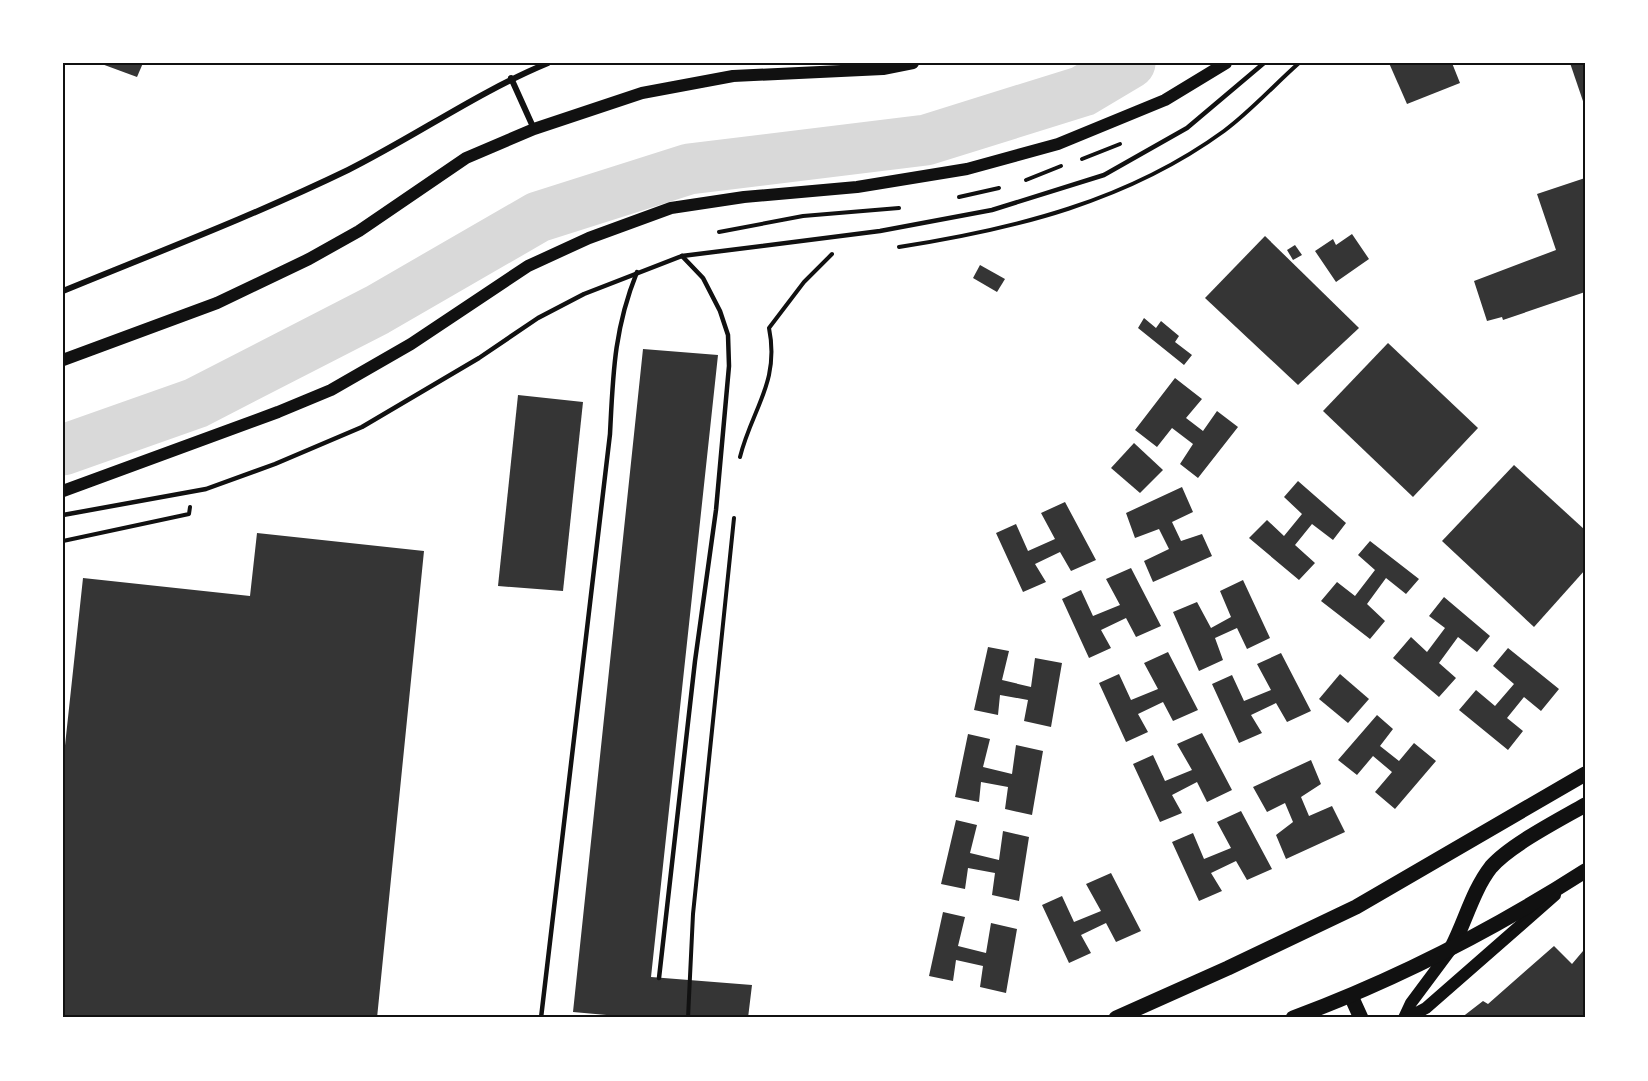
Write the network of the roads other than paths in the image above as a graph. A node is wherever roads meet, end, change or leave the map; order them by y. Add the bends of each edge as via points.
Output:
1 (548, 63) edge
2 (913, 63) edge
3 (1226, 63) edge
4 (1264, 63) edge
5 (511, 78) junction
6 (534, 129) junction
7 (682, 256) junction
8 (637, 272) junction
9 (63, 291) edge
10 (63, 360) edge
11 (63, 490) edge
12 (63, 515) edge
13 (1585, 774) edge
14 (1585, 805) edge
15 (1580, 874) edge
16 (1452, 947) junction
17 (659, 978) dead end
18 (1351, 996) junction
19 (542, 1018) edge
20 (1116, 1018) edge
21 (1293, 1018) edge
22 (1361, 1018) edge
23 (1405, 1018) edge

1 - 5 street
2 - 6 main road via 884,69 733,76 642,93
3 - 11 main road via 1165,100 1069,140 967,169 857,187 671,208 589,238 528,267 411,344 331,390
4 - 7 lane via 1187,128 1104,175 981,212 880,231
5 - 6 street
5 - 9 street via 349,170
6 - 10 main road via 466,158 359,231 309,259 217,303
7 - 8 lane
7 - 17 lane via 703,278 720,311 728,335 729,366 716,510
8 - 12 lane via 538,318 371,422 330,441 206,489
8 - 19 lane via 616,338 610,434
13 - 20 main road via 1356,907
14 - 16 main road via 1493,866 1480,885
15 - 16 main road
15 - 23 main road via 1426,1008
16 - 18 main road
16 - 23 main road
18 - 21 main road
18 - 22 main road

